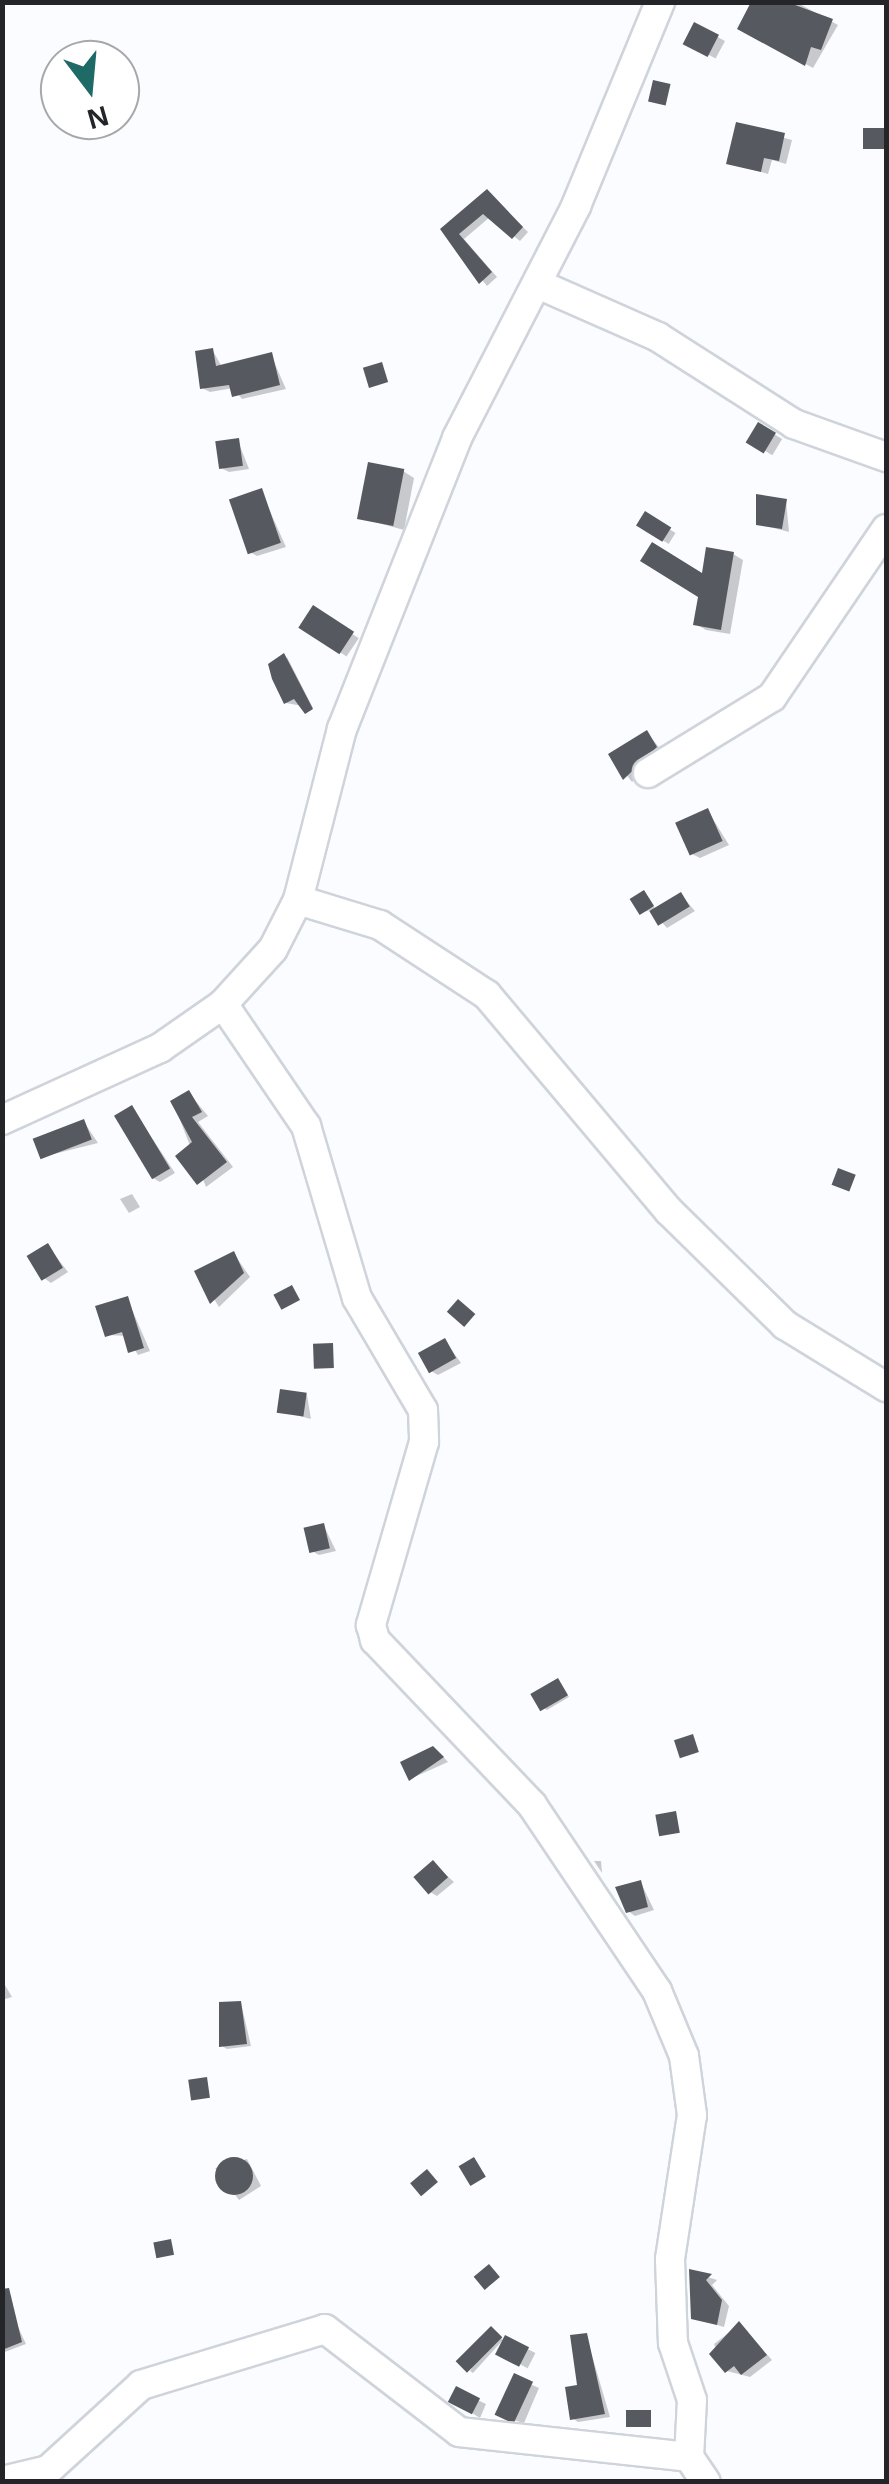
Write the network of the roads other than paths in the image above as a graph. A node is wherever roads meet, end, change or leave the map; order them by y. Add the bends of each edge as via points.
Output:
1 (660, 2) edge
2 (538, 284) junction
3 (886, 457) edge
4 (886, 529) edge
5 (648, 773) dead end
6 (298, 900) junction
7 (223, 1004) junction
8 (2, 1120) edge
9 (886, 1387) edge
10 (688, 2457) junction
11 (2, 2481) edge
12 (706, 2482) edge

1 - 2 street
2 - 3 street via 658,337 794,424
2 - 6 street via 458,438 342,728
4 - 5 street via 772,697
6 - 7 street via 274,949
6 - 9 street via 380,925 488,995 669,1212 785,1325
7 - 8 street via 160,1048
7 - 10 street via 306,1126 357,1298 424,1410 424,1442 371,1625 375,1640 532,1805 657,1992 684,2056 692,2115 670,2259 674,2343 692,2400
10 - 11 street via 469,2436 414,2406 325,2329 141,2385 48,2470
10 - 12 street

